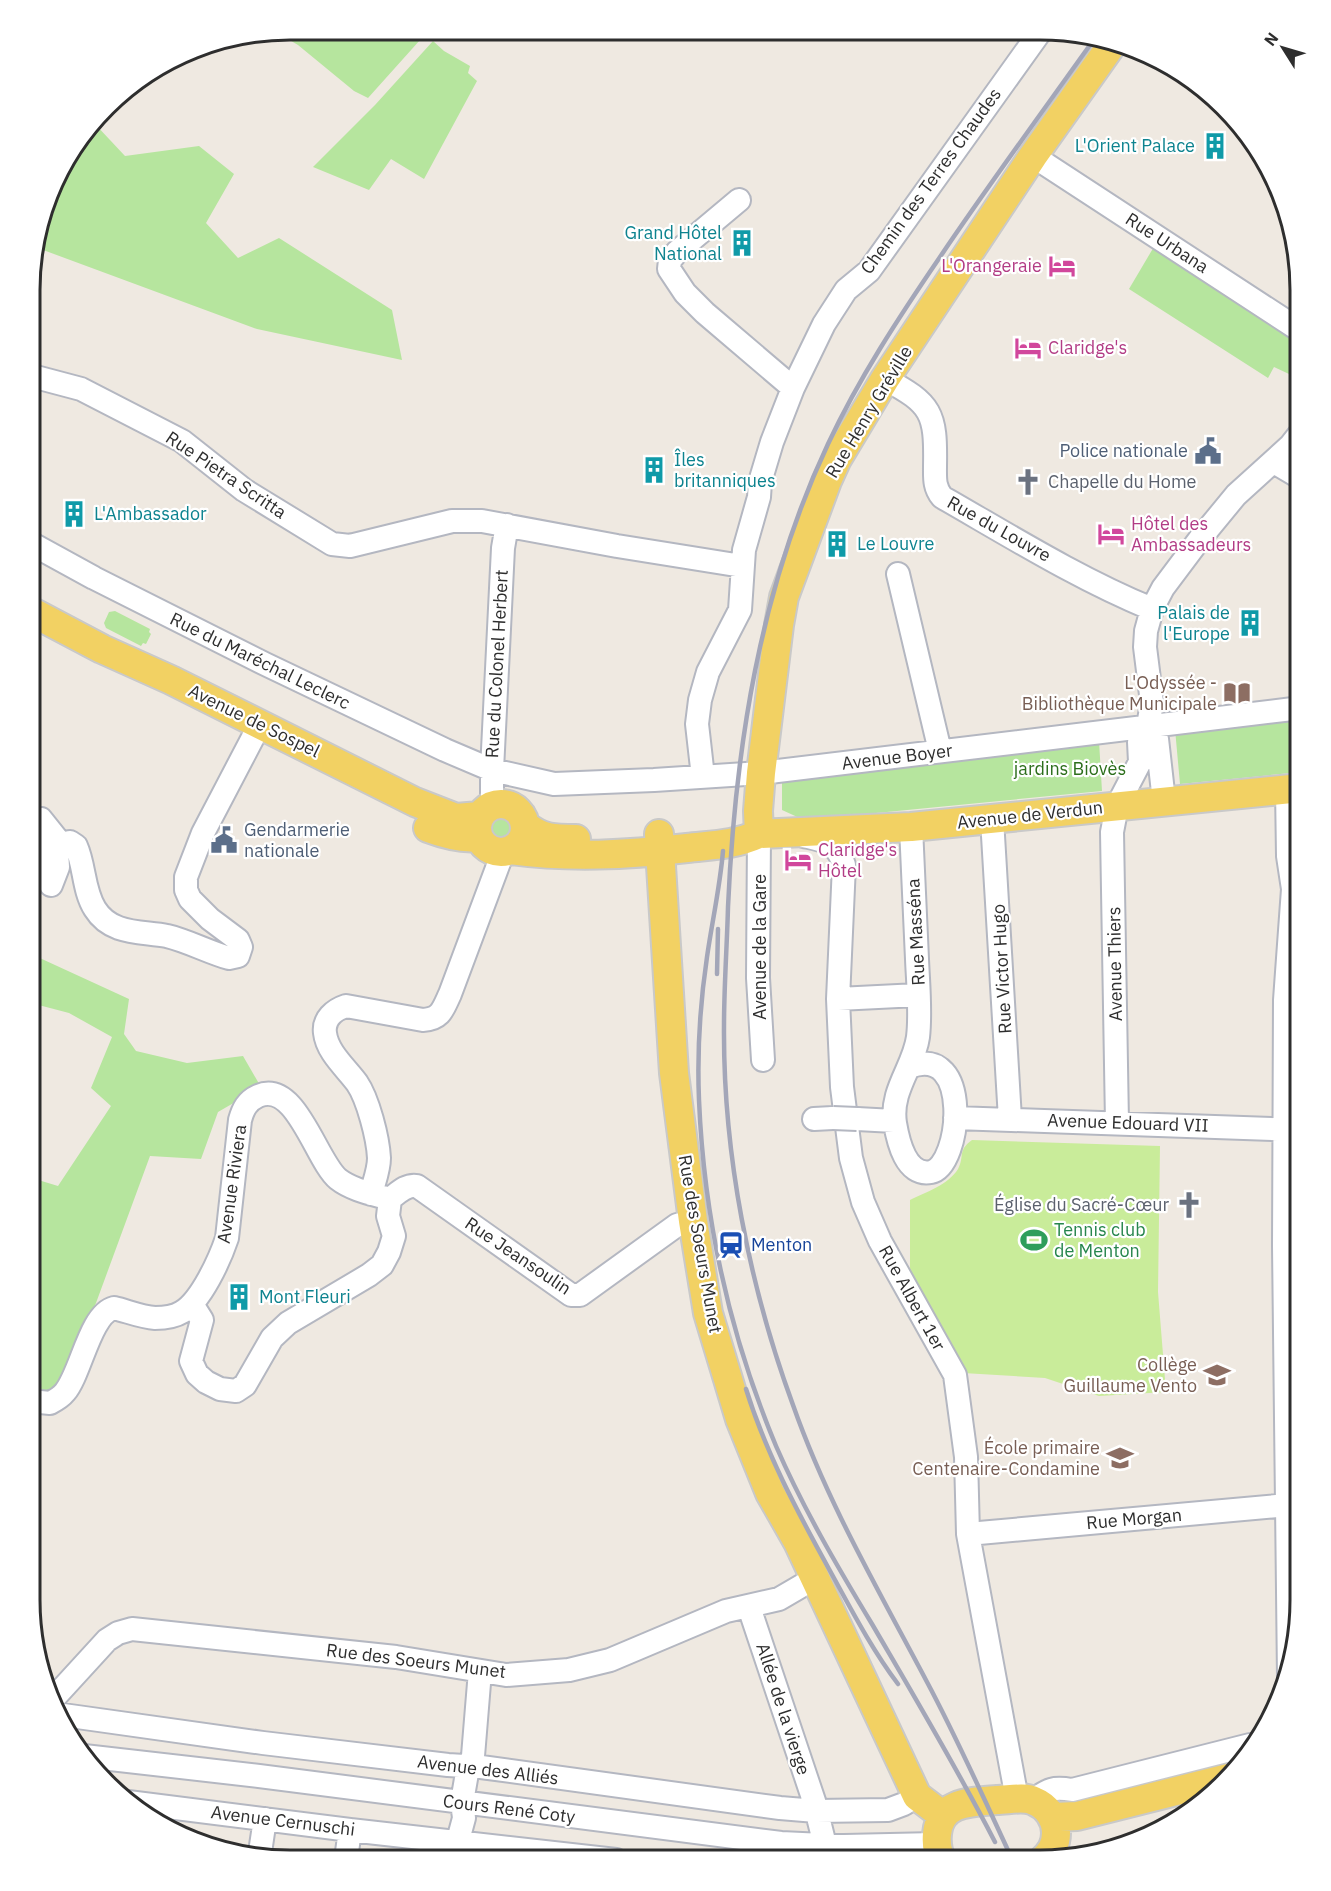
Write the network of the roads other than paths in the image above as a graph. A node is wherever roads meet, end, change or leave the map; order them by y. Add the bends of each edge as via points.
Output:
1 (1034, 40) edge
2 (1108, 50) edge
3 (1033, 156) junction
4 (739, 200) dead end
5 (1291, 324) edge
6 (40, 378) edge
7 (885, 379) junction
8 (793, 388) junction
9 (1291, 443) edge
10 (1274, 462) junction
11 (1291, 472) edge
12 (507, 525) junction
13 (40, 548) edge
14 (742, 566) junction
15 (897, 574) dead end
16 (1152, 609) junction
17 (40, 616) edge
18 (40, 633) edge
19 (1291, 709) edge
20 (1148, 726) junction
21 (256, 732) junction
22 (940, 751) junction
23 (492, 770) junction
24 (761, 773) junction
25 (702, 777) junction
26 (1291, 789) edge
27 (1164, 801) junction
28 (1117, 806) junction
29 (41, 819) dead end
30 (484, 819) junction
31 (992, 819) junction
32 (1291, 822) edge
33 (525, 825) junction
34 (911, 827) junction
35 (788, 833) junction
36 (759, 834) junction
37 (660, 842) junction
38 (61, 844) junction
39 (507, 851) junction
40 (40, 853) edge
41 (1291, 876) edge
42 (1291, 918) edge
43 (918, 995) junction
44 (838, 999) junction
45 (918, 1037) junction
46 (763, 1060) dead end
47 (909, 1067) junction
48 (941, 1068) junction
49 (1291, 1098) edge
50 (955, 1118) junction
51 (823, 1119) dead end
52 (1010, 1119) junction
53 (894, 1121) junction
54 (1116, 1123) junction
55 (1291, 1130) edge
56 (380, 1196) junction
57 (693, 1221) junction
58 (192, 1304) junction
59 (40, 1402) edge
60 (40, 1417) edge
61 (1291, 1504) edge
62 (968, 1534) junction
63 (1291, 1573) edge
64 (815, 1578) junction
65 (749, 1607) junction
66 (1290, 1620) edge
67 (480, 1671) junction
68 (59, 1693) edge
69 (69, 1716) edge
70 (1243, 1747) edge
71 (96, 1757) edge
72 (471, 1761) junction
73 (1211, 1782) edge
74 (917, 1796) junction
75 (462, 1802) junction
76 (146, 1804) edge
77 (1185, 1804) edge
78 (816, 1811) junction
79 (942, 1815) junction
80 (265, 1819) junction
81 (350, 1830) junction
82 (1044, 1832) edge
83 (825, 1845) junction
84 (261, 1848) edge
85 (347, 1850) edge
86 (455, 1850) edge
87 (906, 1850) edge
88 (939, 1850) edge

1 - 8 street, Chemin des Terres Chaudes via 869,271 846,290 819,332
2 - 3 main road, Rue Henry Gréville
3 - 5 street, Rue Urbana
3 - 7 main road, Rue Henry Gréville
4 - 8 street via 677,252 669,269 705,313
6 - 12 street, Rue Pietra Scritta via 81,389 182,441 244,490 332,544 350,546 452,521 482,520
7 - 16 street, Rue du Louvre via 919,399 932,417 936,489 942,497
7 - 24 main road, Rue Henry Gréville via 830,474 784,597
8 - 14 street, Chemin des Terres Chaudes via 760,482
9 - 10 street, Avenue Thiers
10 - 11 street
10 - 16 street, Avenue Thiers via 1236,495 1206,531
12 - 14 street, Rue Pietra Scritta
12 - 23 street, Rue du Colonel Herbert
13 - 23 street, Rue du Maréchal Leclerc via 265,664
14 - 25 street, Chemin des Terres Chaudes via 740,610 708,672 700,700 697,724
15 - 22 street
16 - 20 street, Avenue Thiers via 1145,648 1152,703
17 - 21 main road, Avenue de Sospel via 102,650 171,680
18 - 21 main road, Avenue de Sospel via 89,660
19 - 20 street, Avenue Boyer
20 - 22 street, Avenue Boyer
20 - 27 street via 1157,740
20 - 28 street, Avenue Thiers via 1139,742 1140,762
21 - 30 main road, Avenue de Sospel via 424,827 467,838
21 - 38 street via 203,833 186,877 190,899 238,939 242,947 238,956 229,958 168,936 113,926 95,910 76,846
22 - 24 street, Avenue Boyer
23 - 25 street, Avenue Boyer via 554,784
23 - 30 street, Rue du Colonel Herbert via 492,794
24 - 25 street, Avenue Boyer
24 - 36 main road, Rue Henry Gréville
26 - 27 main road, Avenue de Verdun
27 - 28 main road, Avenue de Verdun
28 - 31 main road, Avenue de Verdun
28 - 54 street, Avenue Thiers via 1112,832
29 - 38 street
30 - 33 main road via 503,803 518,810
30 - 39 main road via 488,849
31 - 34 main road, Avenue de Verdun
31 - 52 street, Rue Victor Hugo
32 - 41 street
33 - 37 main road, Avenue de Verdun via 550,839
33 - 39 main road via 522,840
34 - 35 main road, Avenue de Verdun
34 - 43 street, Rue Masséna
35 - 36 main road, Avenue de Verdun
35 - 44 street, Rue Albert 1er via 830,843 838,849 844,865
36 - 37 main road, Avenue de Verdun via 740,824
36 - 46 street, Avenue de la Gare via 758,978
37 - 39 main road, Avenue de Verdun via 585,856
37 - 57 main road, Rue des Soeurs Munet via 674,1073
38 - 40 street via 51,885
39 - 56 street via 441,1012 433,1019 423,1020 346,1006 327,1020 328,1044 359,1085 371,1117 379,1159
42 - 49 street via 1285,1000
43 - 44 street
43 - 45 street, Rue Masséna
44 - 62 street, Rue Albert 1er via 842,1088 851,1158 863,1202 880,1241 956,1375 966,1457
45 - 47 street, Rue Masséna
45 - 48 street
47 - 48 street via 929,1063
47 - 53 street, Rue Masséna via 898,1089
48 - 50 street via 951,1085
50 - 52 street, Avenue Edouard VII
50 - 53 street via 946,1158 931,1172 918,1170 906,1160
51 - 53 street, bridge
52 - 54 street, Avenue Edouard VII
54 - 55 street, Avenue Edouard VII
56 - 57 street, Rue Jeansoulin via 417,1186 570,1295 580,1295 677,1225
56 - 58 street via 394,1236 382,1265 288,1323 272,1338 245,1385 236,1391 220,1389 197,1374 191,1361 202,1320
56 - 58 street, Avenue Riviera via 349,1186 332,1174 297,1112 279,1096 265,1093 251,1099 240,1120 227,1238 221,1257
57 - 64 main road, Rue des Soeurs Munet via 708,1313 740,1419 771,1493
58 - 59 street via 172,1317 153,1318 114,1308 108,1310 99,1320 67,1390
59 - 60 street via 46,1413
61 - 62 street, Rue Morgan
62 - 82 street, Rue Albert 1er
63 - 66 street
64 - 65 street, Rue des Soeurs Munet via 779,1599
64 - 74 main road
65 - 67 street, Rue des Soeurs Munet via 726,1611 610,1660 569,1670 506,1675
65 - 78 street, Allée de la vierge
67 - 68 street, Rue des Soeurs Munet via 396,1657 132,1629 106,1640
67 - 72 street
69 - 72 street, Avenue des Alliés via 263,1743
70 - 82 street via 1072,1790 1047,1790
71 - 75 street, Cours René Coty
72 - 75 street
72 - 78 street, Avenue des Alliés
73 - 82 main road via 1077,1816
74 - 78 street, Avenue des Alliés via 888,1810
74 - 79 main road
75 - 83 street, Cours René Coty via 781,1843
75 - 86 street via 464,1818
76 - 80 street, Avenue Cernuschi
77 - 82 main road
78 - 83 street, Allée de la vierge
79 - 82 main road via 957,1804
79 - 88 main road, Cours René Coty
80 - 81 street, Avenue Cernuschi
80 - 84 street
81 - 85 street
81 - 86 street, Avenue Cernuschi
83 - 87 street, Cours René Coty

